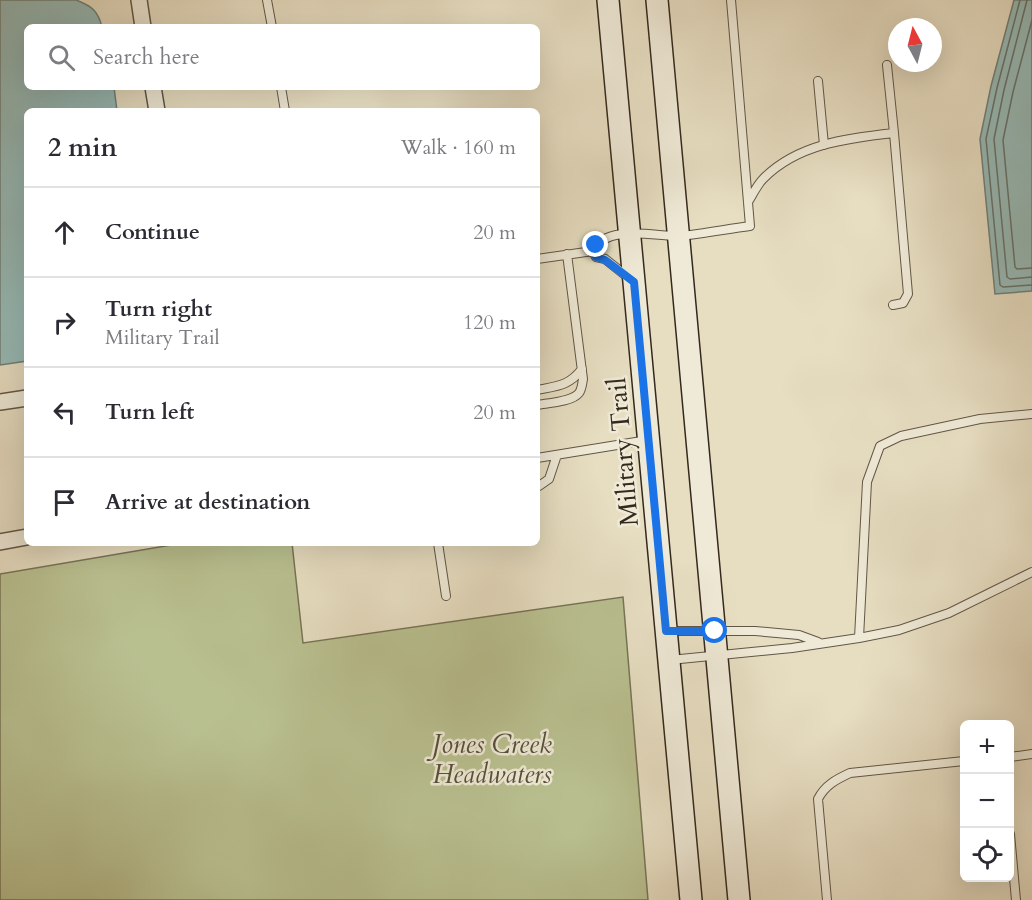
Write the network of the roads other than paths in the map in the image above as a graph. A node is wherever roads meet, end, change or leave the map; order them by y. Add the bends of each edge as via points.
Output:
1 (139, 0) edge
2 (267, 0) edge
3 (608, 0) edge
4 (657, 0) edge
5 (731, 0) edge
6 (143, 24) edge
7 (271, 24) edge
8 (887, 65) dead end
9 (818, 81) dead end
10 (154, 90) edge
11 (282, 90) edge
12 (156, 108) edge
13 (284, 108) edge
14 (894, 133) junction
15 (824, 145) junction
16 (748, 202) junction
17 (629, 233) junction
18 (678, 236) junction
19 (593, 251) junction
20 (567, 254) junction
21 (540, 258) edge
22 (634, 282) junction
23 (893, 305) dead end
24 (582, 369) junction
25 (540, 390) edge
26 (24, 398) edge
27 (0, 402) edge
28 (540, 404) edge
29 (1032, 414) edge
30 (649, 440) junction
31 (557, 454) junction
32 (540, 457) edge
33 (540, 485) edge
34 (24, 538) edge
35 (0, 542) edge
36 (438, 546) edge
37 (1032, 572) edge
38 (446, 596) dead end
39 (666, 631) junction
40 (715, 631) junction
41 (859, 638) junction
42 (820, 643) junction
43 (717, 655) junction
44 (669, 660) junction
45 (1032, 754) edge
46 (1014, 756) edge
47 (960, 761) edge
48 (1014, 878) edge
49 (691, 900) edge
50 (739, 900) edge
51 (827, 900) edge
52 (1016, 900) edge

1 - 6 street
2 - 7 lane
3 - 17 main road, Military Trail
4 - 18 main road
5 - 16 lane
8 - 14 lane
9 - 15 lane
10 - 12 street
11 - 13 lane
14 - 15 lane
14 - 23 lane via 908,294 903,303
15 - 16 lane via 776,167
16 - 18 lane via 750,226
17 - 18 lane
17 - 19 lane via 610,237
17 - 22 main road, Military Trail
18 - 40 main road
19 - 20 lane
19 - 22 lane
20 - 21 lane
20 - 24 lane
22 - 30 main road, Military Trail
24 - 25 lane via 562,386
24 - 28 lane via 583,380 577,395
26 - 27 street
29 - 41 lane via 980,419 912,433 880,446 867,482
30 - 31 lane
30 - 39 main road, Military Trail
31 - 32 lane
31 - 33 lane via 549,479
34 - 35 street
36 - 38 lane
37 - 41 lane via 949,613
39 - 40 lane
39 - 44 main road, Military Trail
40 - 42 lane via 799,635
40 - 43 main road
41 - 42 lane
42 - 43 lane
43 - 44 lane
43 - 50 main road
44 - 49 main road, Military Trail
45 - 46 lane
47 - 51 lane via 850,773 822,791 818,799
48 - 52 lane

